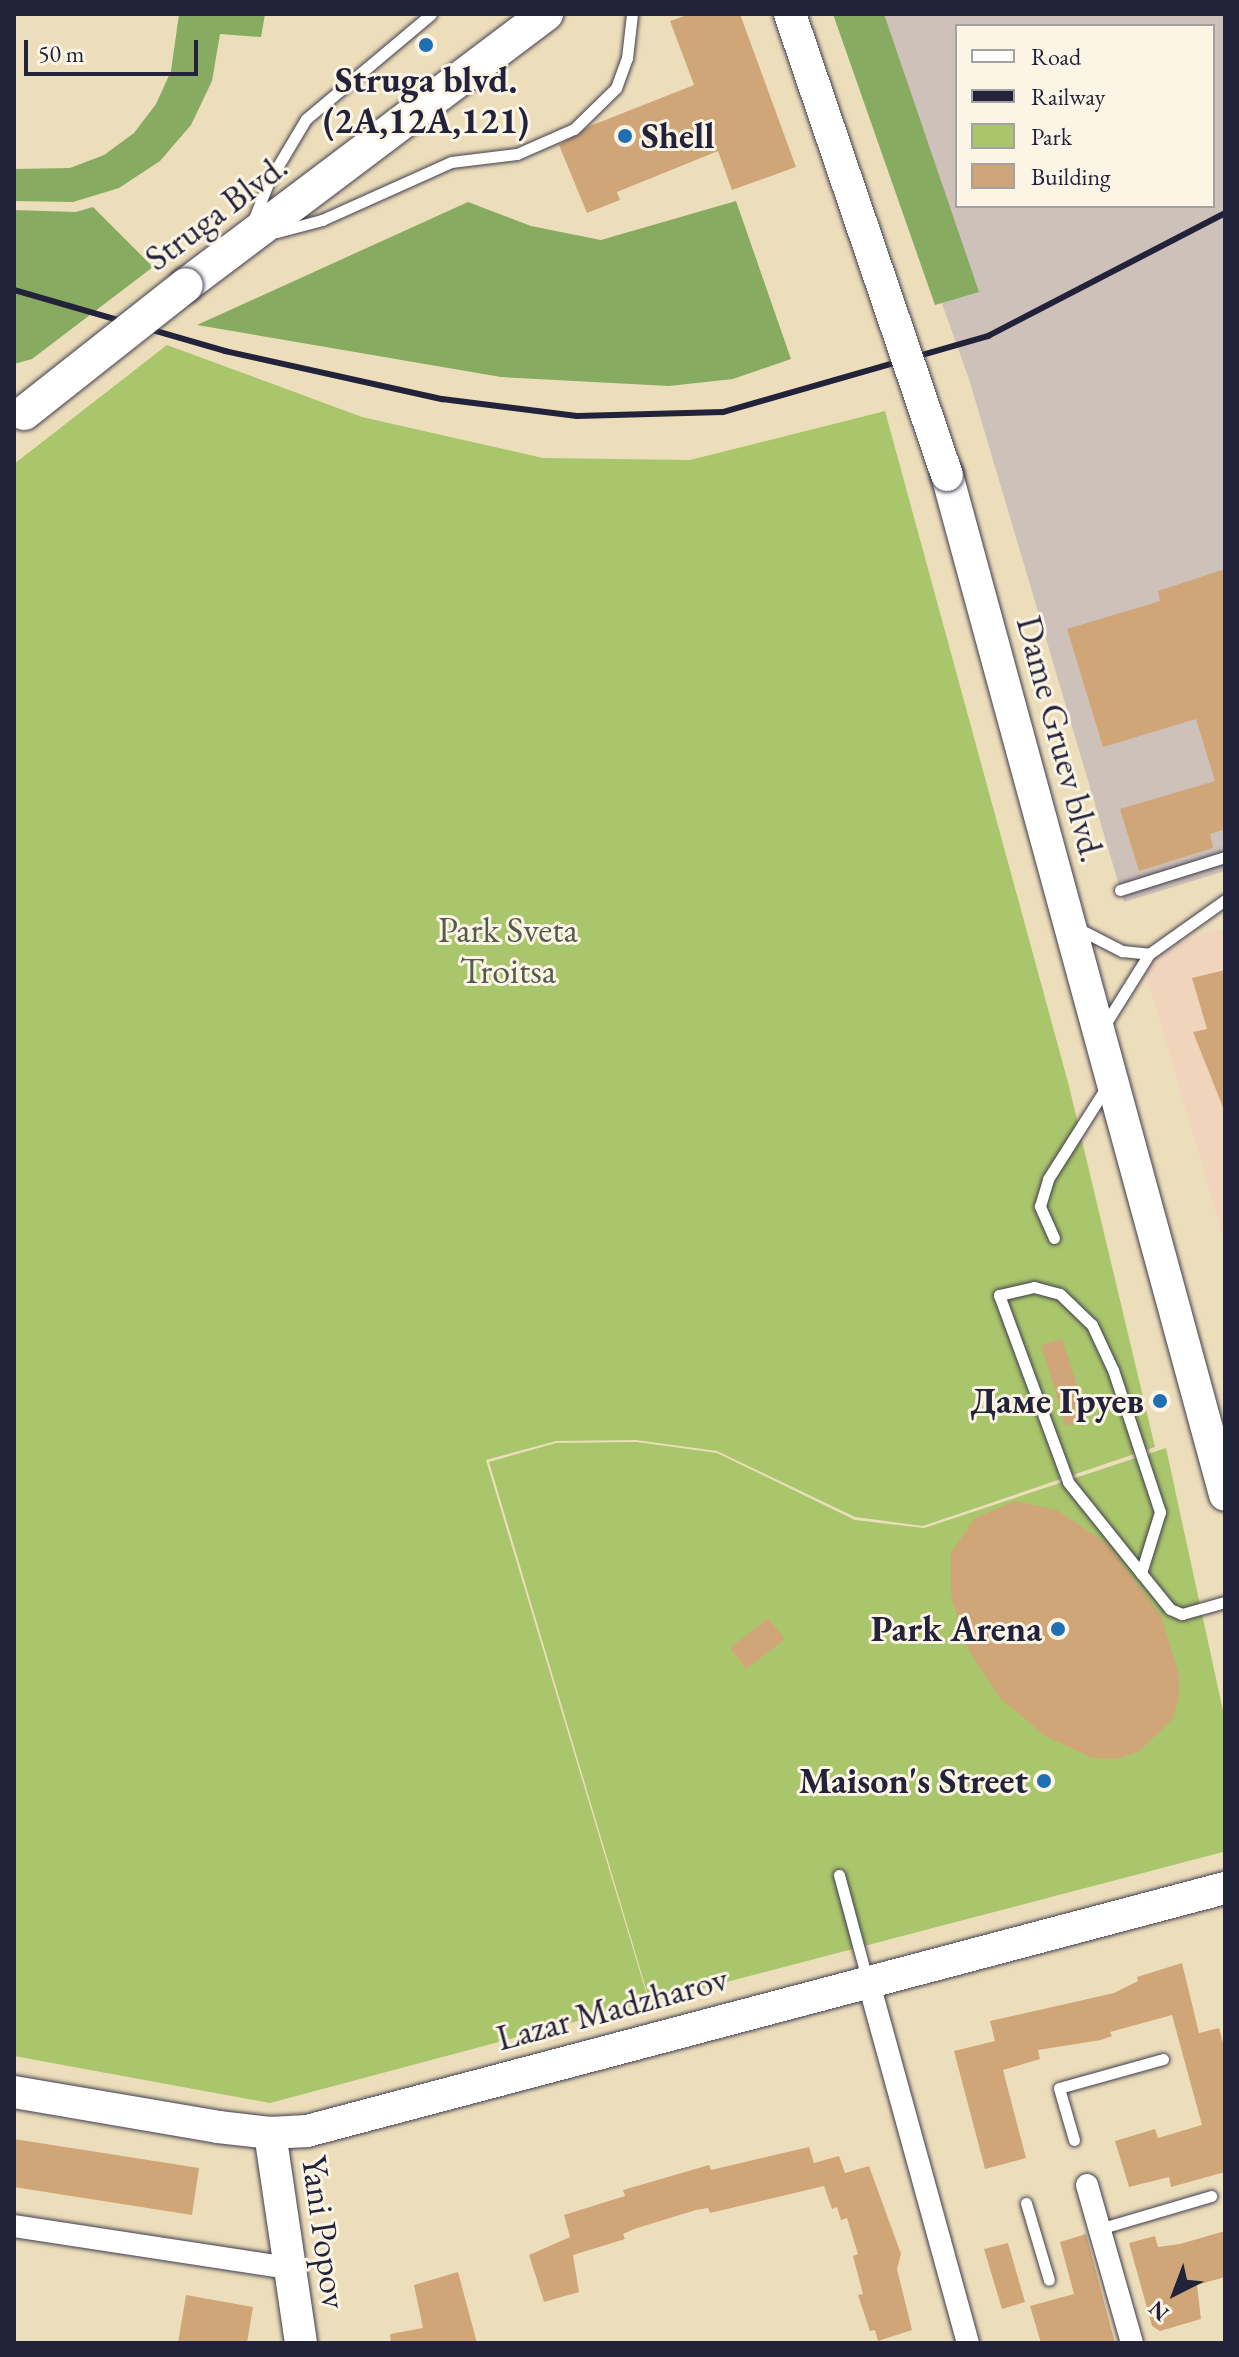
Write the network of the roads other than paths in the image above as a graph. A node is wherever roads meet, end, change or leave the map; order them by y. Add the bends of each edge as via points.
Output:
1 (431, 14) edge
2 (546, 14) edge
3 (632, 14) edge
4 (790, 14) edge
5 (245, 240) junction
6 (19, 416) edge
7 (1225, 857) edge
8 (1120, 890) dead end
9 (1225, 900) edge
10 (1070, 923) junction
11 (1149, 954) junction
12 (1099, 1033) junction
13 (1112, 1079) junction
14 (1054, 1238) dead end
15 (1218, 1445) edge
16 (1225, 1495) edge
17 (1141, 1573) junction
18 (1225, 1602) edge
19 (839, 1875) dead end
20 (1222, 1888) edge
21 (868, 1980) junction
22 (1163, 2059) dead end
23 (14, 2092) edge
24 (270, 2133) junction
25 (1074, 2140) dead end
26 (1087, 2185) dead end
27 (1211, 2196) dead end
28 (1026, 2203) dead end
29 (14, 2226) edge
30 (1099, 2229) junction
31 (290, 2268) junction
32 (1049, 2280) dead end
33 (301, 2343) edge
34 (968, 2343) edge
35 (1132, 2343) edge

1 - 5 lane via 306,119 269,181
2 - 5 main road, Struga Blvd.
3 - 5 lane via 627,58 616,88 574,129 517,154 451,162 322,220
4 - 10 main road, Dame Gruev blvd., bridge via 947,475
5 - 6 main road, Struga Blvd., bridge
7 - 8 lane
9 - 11 lane
10 - 11 lane via 1122,951
10 - 12 main road, Dame Gruev blvd.
11 - 12 lane
12 - 13 main road, Dame Gruev blvd.
13 - 14 lane via 1048,1179 1040,1206
13 - 15 main road, Dame Gruev blvd.
15 - 16 main road, Dame Gruev blvd.
17 - 17 lane via 1068,1482 999,1295 1034,1287 1060,1294 1092,1325 1113,1370 1160,1512
17 - 18 lane via 1170,1609 1182,1614
19 - 21 lane
20 - 21 main road, Lazar Madzharov
21 - 24 main road, Lazar Madzharov via 345,2123
21 - 34 street
22 - 25 lane via 1059,2088
23 - 24 main road, Lazar Madzharov
24 - 31 main road, Yani Popov
26 - 30 street
27 - 30 lane
28 - 32 lane
29 - 31 street
30 - 35 street
31 - 33 main road, Yani Popov

